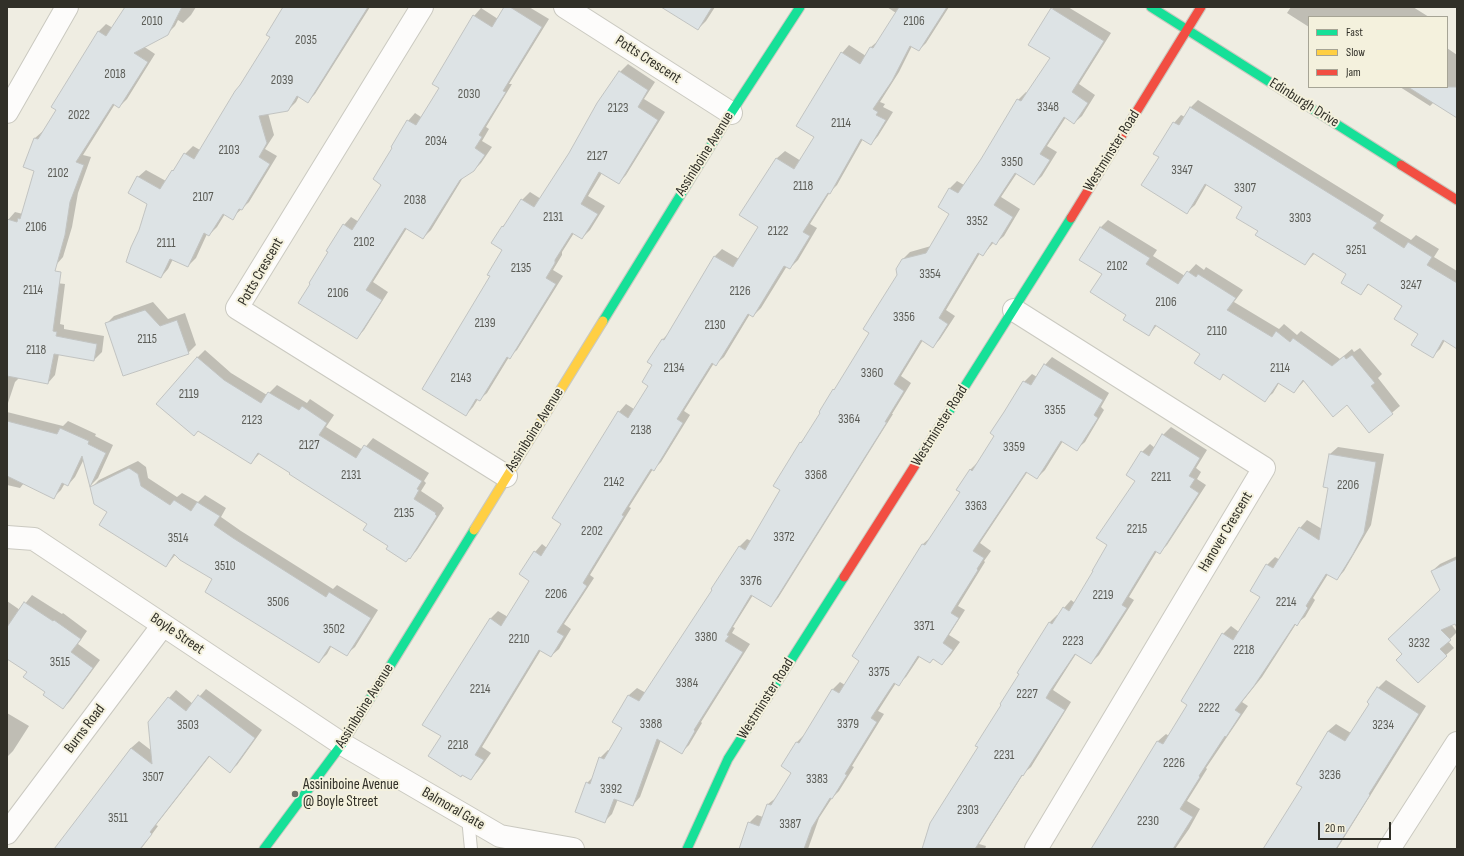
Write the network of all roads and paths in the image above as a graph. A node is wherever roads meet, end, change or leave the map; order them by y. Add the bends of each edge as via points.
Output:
1 (67, 7) edge
2 (422, 7) edge
3 (565, 7) edge
4 (800, 7) edge
5 (1151, 7) edge
6 (1201, 7) edge
7 (1187, 29) junction
8 (7, 112) edge
9 (731, 113) junction
10 (1457, 200) edge
11 (1014, 310) junction
12 (506, 476) junction
13 (7, 537) edge
14 (163, 625) junction
15 (1457, 743) edge
16 (342, 744) junction
17 (468, 818) junction
18 (7, 833) edge
19 (264, 849) edge
20 (471, 849) edge
21 (573, 849) edge
22 (687, 849) edge
23 (1036, 849) edge
24 (1389, 849) edge

1 - 8 street
2 - 12 street, Potts Crescent via 237,308
3 - 9 street, Potts Crescent
4 - 9 street, Assiniboine Avenue
5 - 7 street, Edinburgh Drive
6 - 7 street, Westminster Road
7 - 10 street, Edinburgh Drive
7 - 11 street, Westminster Road
9 - 12 street, Assiniboine Avenue
11 - 22 street, Westminster Road via 728,759
11 - 23 street, Hanover Crescent via 1264,468
12 - 16 street, Assiniboine Avenue
13 - 14 street, Boyle Street via 34,539
14 - 16 street, Boyle Street
14 - 18 street, Burns Road
15 - 24 street
16 - 17 street, Balmoral Gate
16 - 19 street, Assiniboine Avenue
17 - 20 lane
17 - 21 street, Balmoral Gate via 500,836

